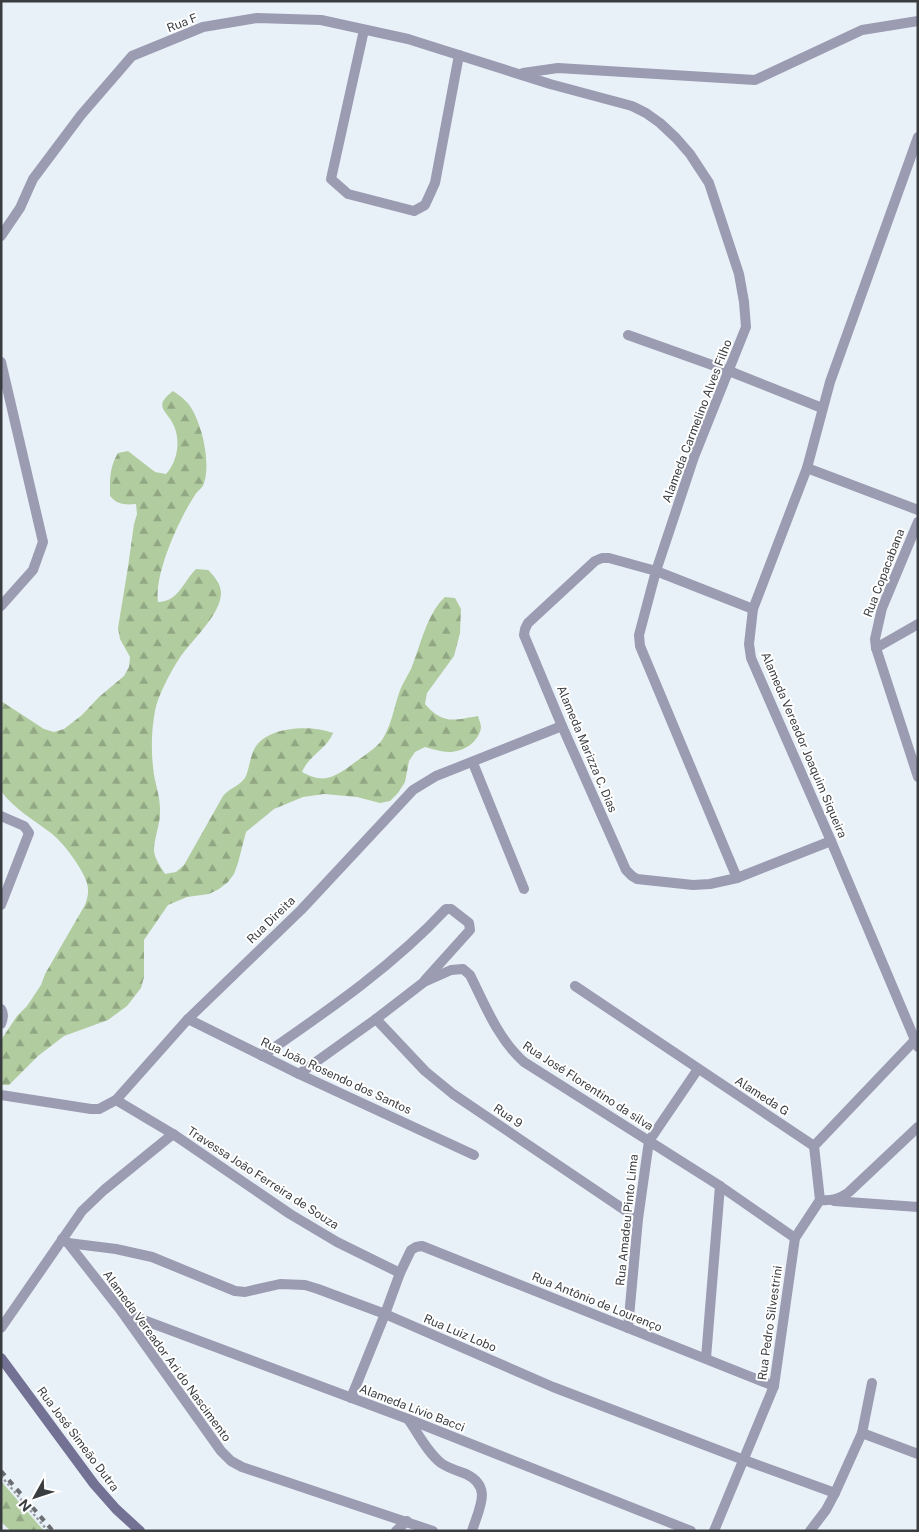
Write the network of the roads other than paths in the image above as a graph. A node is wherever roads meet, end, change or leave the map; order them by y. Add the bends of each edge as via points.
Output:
1 (918, 22) edge
2 (364, 30) junction
3 (459, 55) junction
4 (519, 73) junction
5 (918, 137) edge
6 (1, 236) edge
7 (628, 335) dead end
8 (1, 362) edge
9 (729, 371) junction
10 (822, 408) junction
11 (807, 468) junction
12 (918, 510) edge
13 (918, 522) edge
14 (656, 571) junction
15 (1, 606) edge
16 (753, 609) junction
17 (918, 624) edge
18 (876, 648) junction
19 (562, 726) junction
20 (473, 763) junction
21 (918, 778) edge
22 (1, 816) edge
23 (831, 841) junction
24 (737, 878) junction
25 (524, 889) dead end
26 (1, 904) edge
27 (424, 982) junction
28 (575, 986) dead end
29 (1, 1009) edge
30 (188, 1018) junction
31 (376, 1019) junction
32 (1, 1024) edge
33 (916, 1043) edge
34 (262, 1056) junction
35 (698, 1070) junction
36 (300, 1074) junction
37 (1, 1095) edge
38 (116, 1100) junction
39 (918, 1127) edge
40 (173, 1134) junction
41 (649, 1141) junction
42 (814, 1146) junction
43 (474, 1155) dead end
44 (720, 1186) junction
45 (820, 1200) junction
46 (832, 1201) junction
47 (918, 1207) edge
48 (638, 1219) junction
49 (795, 1238) junction
50 (65, 1241) junction
51 (400, 1273) junction
52 (122, 1312) junction
53 (385, 1314) junction
54 (1, 1328) edge
55 (628, 1328) junction
56 (1, 1358) edge
57 (706, 1358) junction
58 (872, 1383) dead end
59 (774, 1386) junction
60 (351, 1398) junction
61 (408, 1420) junction
62 (862, 1433) junction
63 (918, 1454) edge
64 (744, 1460) junction
65 (835, 1493) junction
66 (407, 1521) junction
67 (431, 1530) edge
68 (685, 1530) edge
69 (140, 1531) edge
70 (396, 1531) edge
71 (472, 1531) edge
72 (714, 1531) edge
73 (810, 1531) edge

1 - 4 street via 862,30 754,80 558,68
2 - 3 street, Rua F
2 - 3 street via 331,179 348,194 414,211 425,205 435,183
2 - 6 street, Rua F via 321,20 257,18 203,27 132,56 81,115 34,179
3 - 4 street, Rua F
4 - 9 street, Alameda Carmelino Alves Filho via 632,106 660,123 690,154 709,183 739,274 746,327
5 - 10 street, Alameda Vereador Joaquim Siqueira
7 - 9 street
8 - 15 street via 43,542 33,570
9 - 10 street
9 - 14 street, Alameda Carmelino Alves Filho via 694,457
10 - 11 street, Alameda Vereador Joaquim Siqueira
11 - 12 street
11 - 16 street, Alameda Vereador Joaquim Siqueira
13 - 18 street, Rua Copacabana via 882,608 877,624
14 - 16 street
14 - 19 street, Alameda Marizza C. Dias via 602,558 528,623 524,635
14 - 24 street, Alameda Carmelino Alves Filho via 639,635 640,646
16 - 23 street, Alameda Vereador Joaquim Siqueira via 749,644 751,658
17 - 18 street
18 - 21 street, Rua Copacabana
19 - 20 street, Rua Direita
19 - 24 street, Alameda Marizza C. Dias via 626,870 632,876 693,885
20 - 25 street
20 - 30 street, Rua Direita via 436,776 412,790 300,910
22 - 26 street via 24,826 29,833
23 - 24 street
23 - 33 street, Alameda Vereador Joaquim Siqueira
27 - 31 street, Rua José Florentino da silva
27 - 34 street via 470,930 469,923 451,908 446,909 397,957
27 - 41 street, Rua José Florentino da silva via 451,970 466,971 502,1037 518,1057
28 - 35 street, Alameda G
29 - 32 street
30 - 34 street, Rua João Rosendo dos Santos
30 - 38 street, Rua Direita
31 - 36 street, Rua José Florentino da silva
31 - 48 street, Rua 9 via 426,1072 453,1094
33 - 42 street
34 - 36 street, Rua João Rosendo dos Santos
35 - 41 street, Rua Amadeu Pinto Lima
35 - 42 street, Alameda G
36 - 43 street, Rua João Rosendo dos Santos
37 - 38 street, Rua Direita via 91,1109 99,1109
38 - 40 street, Travessa João Ferreira de Souza
39 - 46 street via 848,1192
40 - 50 street via 104,1190 82,1212
40 - 51 street, Travessa João Ferreira de Souza via 290,1214
41 - 44 street, Rua José Florentino da silva
41 - 48 street, Rua Amadeu Pinto Lima
42 - 45 street
44 - 49 street, Rua José Florentino da silva
44 - 57 street
45 - 46 street
45 - 49 street, Rua Pedro Silvestrini
46 - 47 street
48 - 55 street, Rua Amadeu Pinto Lima
49 - 59 street, Rua Pedro Silvestrini
50 - 52 street, Alameda Vereador Ari do Nascimento
50 - 53 street, Rua Luiz Lobo via 152,1257 235,1291 304,1284
50 - 54 street
51 - 53 street
51 - 55 street, Rua Antônio de Lourenço via 411,1250 422,1246
52 - 60 street, Alameda Lívio Bacci
52 - 66 street, Alameda Vereador Ari do Nascimento via 230,1461
53 - 60 street
53 - 64 street, Rua Luiz Lobo via 553,1387
55 - 57 street, Rua Antônio de Lourenço
56 - 69 main road, Rua José Simeão Dutra via 94,1484
57 - 59 street, Rua Antônio de Lourenço
58 - 62 street
59 - 64 street, Rua Pedro Silvestrini
60 - 61 street, Alameda Lívio Bacci
61 - 68 street, Alameda Lívio Bacci
61 - 71 street via 436,1458 480,1484 482,1495
62 - 63 street
62 - 65 street
64 - 65 street, Rua Luiz Lobo
64 - 72 street, Rua Pedro Silvestrini
65 - 73 street
66 - 67 street, Alameda Vereador Ari do Nascimento
66 - 70 street

